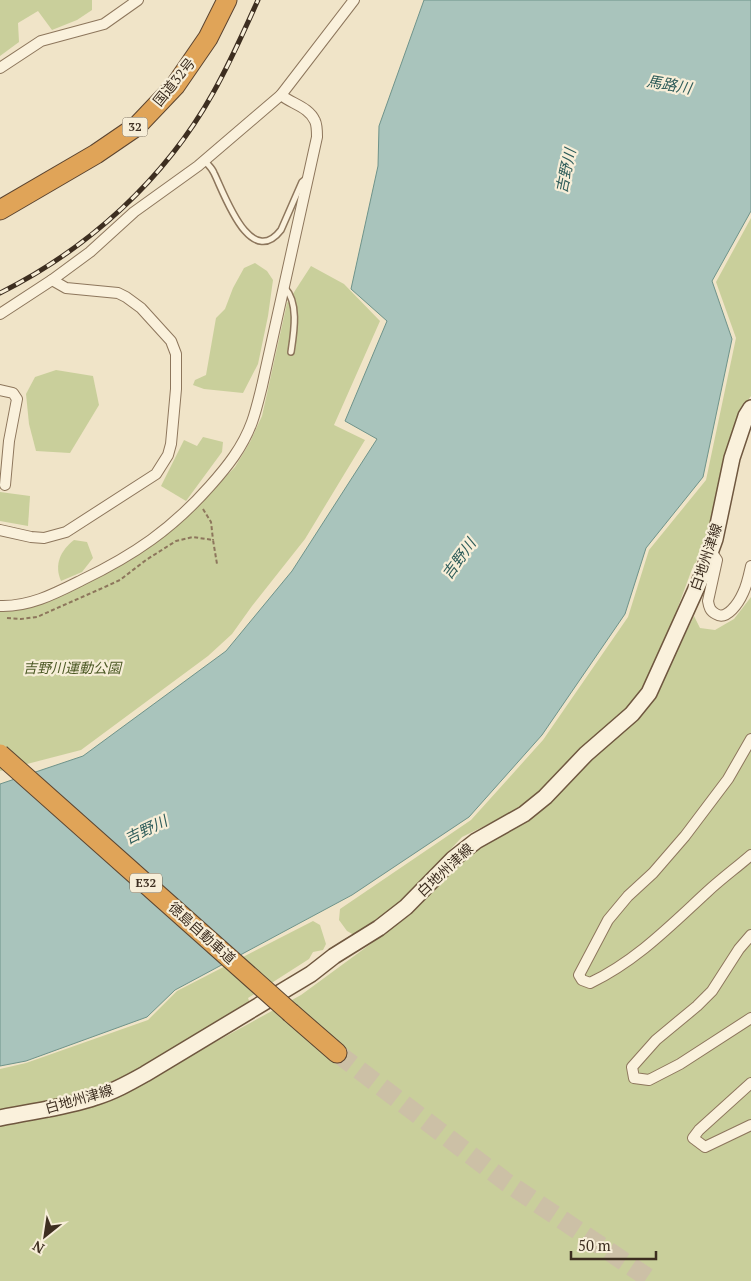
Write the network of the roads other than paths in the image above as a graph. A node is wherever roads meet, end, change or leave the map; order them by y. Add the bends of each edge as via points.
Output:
1 (138, 0) edge
2 (227, 0) edge
3 (354, 0) edge
4 (129, 3) edge
5 (0, 68) edge
6 (281, 95) junction
7 (204, 160) junction
8 (309, 176) junction
9 (0, 210) edge
10 (52, 280) junction
11 (285, 288) junction
12 (0, 314) edge
13 (291, 352) dead end
14 (0, 390) edge
15 (751, 408) edge
16 (4, 441) edge
17 (5, 485) dead end
18 (0, 530) edge
19 (711, 551) junction
20 (751, 566) edge
21 (0, 606) edge
22 (751, 739) edge
23 (0, 754) edge
24 (751, 856) edge
25 (751, 935) edge
26 (751, 1018) edge
27 (337, 1053) tunnel mouth
28 (751, 1083) edge
29 (0, 1118) edge
30 (751, 1125) edge

1 - 4 street
2 - 9 highway, 国道32号 / 32 via 208,38 175,86 137,126
3 - 6 street
4 - 5 street via 104,24 41,41
6 - 7 street
6 - 8 street via 303,107 315,121 317,137
7 - 8 lane via 213,171 231,211 250,238 258,241 266,241 281,230 302,182
7 - 10 street via 134,212 90,252
8 - 11 street
10 - 12 street
10 - 18 street via 66,288 118,293 126,297 171,341 176,354 171,444 156,474 66,532 44,538
11 - 13 lane via 294,308
11 - 21 street via 252,423 228,466 196,502 146,545 102,570 32,602
14 - 16 street via 13,393 17,399
15 - 19 main road, 白地州津線 via 732,458
16 - 17 street
19 - 20 street via 717,560 708,601 709,608 719,616 729,612 743,593
19 - 29 main road, 白地州津線 via 648,693 632,714 524,814 476,841 453,859 406,907 380,928 311,974 145,1074 96,1097
22 - 24 street via 728,779 685,836 608,920 579,975 582,980 590,983 606,976 634,956
23 - 27 highway, 徳島自動車道 / E32, bridge
25 - 26 street via 712,991 656,1040 632,1066 634,1078 649,1080
28 - 30 street via 692,1138 705,1147

